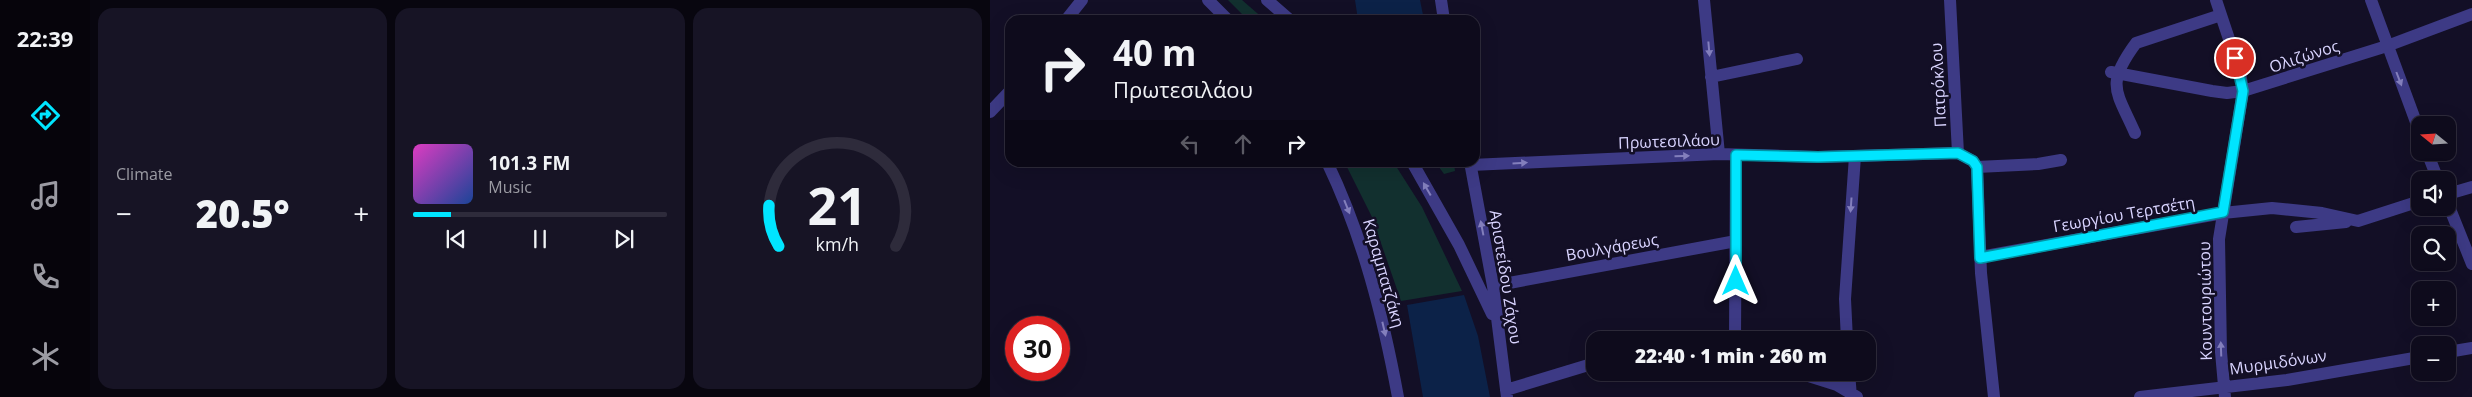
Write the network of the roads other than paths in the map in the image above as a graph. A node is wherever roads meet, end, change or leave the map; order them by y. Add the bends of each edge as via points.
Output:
1 (1082, 0) edge
2 (1208, 0) edge
3 (1267, 0) edge
4 (1440, 0) edge
5 (1704, 0) edge
6 (1950, 0) edge
7 (2216, 0) edge
8 (2371, 0) edge
9 (2221, 14) junction
10 (2472, 14) edge
11 (1070, 15) edge
12 (1223, 15) edge
13 (1284, 15) edge
14 (1443, 15) edge
15 (2387, 46) junction
16 (1797, 59) dead end
17 (2115, 72) junction
18 (1712, 77) junction
19 (2243, 91) junction
20 (1005, 96) edge
21 (990, 112) edge
22 (2414, 116) edge
23 (2135, 133) dead end
24 (1958, 153) junction
25 (1719, 154) junction
26 (1736, 155) junction
27 (1855, 156) junction
28 (2061, 160) dead end
29 (1480, 164) edge
30 (1329, 167) edge
31 (1415, 167) edge
32 (1472, 167) edge
33 (1977, 167) junction
34 (2472, 187) edge
35 (2456, 192) edge
36 (2411, 204) edge
37 (2223, 212) junction
38 (2453, 216) edge
39 (2358, 221) junction
40 (2296, 227) dead end
41 (1736, 241) junction
42 (1980, 258) junction
43 (2472, 264) edge
44 (1493, 286) junction
45 (1736, 331) edge
46 (1847, 331) edge
47 (1500, 343) junction
48 (2472, 348) edge
49 (2456, 351) edge
50 (2411, 359) edge
51 (1586, 366) edge
52 (1824, 381) edge
53 (1850, 381) edge
54 (2224, 392) edge
55 (1507, 393) edge
56 (1853, 396) edge
57 (1398, 397) edge
58 (1994, 397) edge
59 (2140, 397) edge

1 - 11 street
2 - 12 street
3 - 13 street
4 - 14 street
5 -> 18 street
6 - 24 street, Πατρόκλου
7 - 9 street, Κουντουριώτου
8 - 15 street
9 - 17 street via 2136,43
9 - 19 street, Κουντουριώτου
10 - 15 street, Ολιζώνος
15 - 19 street, Ολιζώνος
15 -> 22 street
16 - 18 street
17 - 19 street, Ολιζώνος via 2212,91
17 - 23 street via 2115,88
18 - 25 street
19 - 37 street, Κουντουριώτου
20 - 21 street
24 - 27 street, Πρωτεσιλάου
24 - 33 street
25 - 26 street, Πρωτεσιλάου
29 -> 25 street, Πρωτεσιλάου
26 - 27 street, Πρωτεσιλάου
26 - 41 street
27 -> 46 street via 1845,299
28 - 33 street
30 -> 57 street, Καραμπατζάκη via 1366,259
47 -> 31 street via 1489,304
44 -> 32 street, Αριστείδου Ζάχου
33 - 42 street
34 - 35 street
36 - 39 street
37 - 39 street, Γεωργίου Τερτσέτη via 2272,208 2322,213
37 - 42 street, Γεωργίου Τερτσέτη
54 -> 37 street, Κουντουριώτου via 2218,252
38 - 43 street
39 - 40 street
41 - 44 street, Βουλγάρεως
41 - 45 street
42 - 58 street
44 - 47 street, Αριστείδου Ζάχου
47 - 55 street, Αριστείδου Ζάχου
48 - 49 street
50 - 54 street, Μυρμιδόνων
51 - 55 street
52 - 56 street
53 - 56 street
54 - 59 street, Μυρμιδόνων

